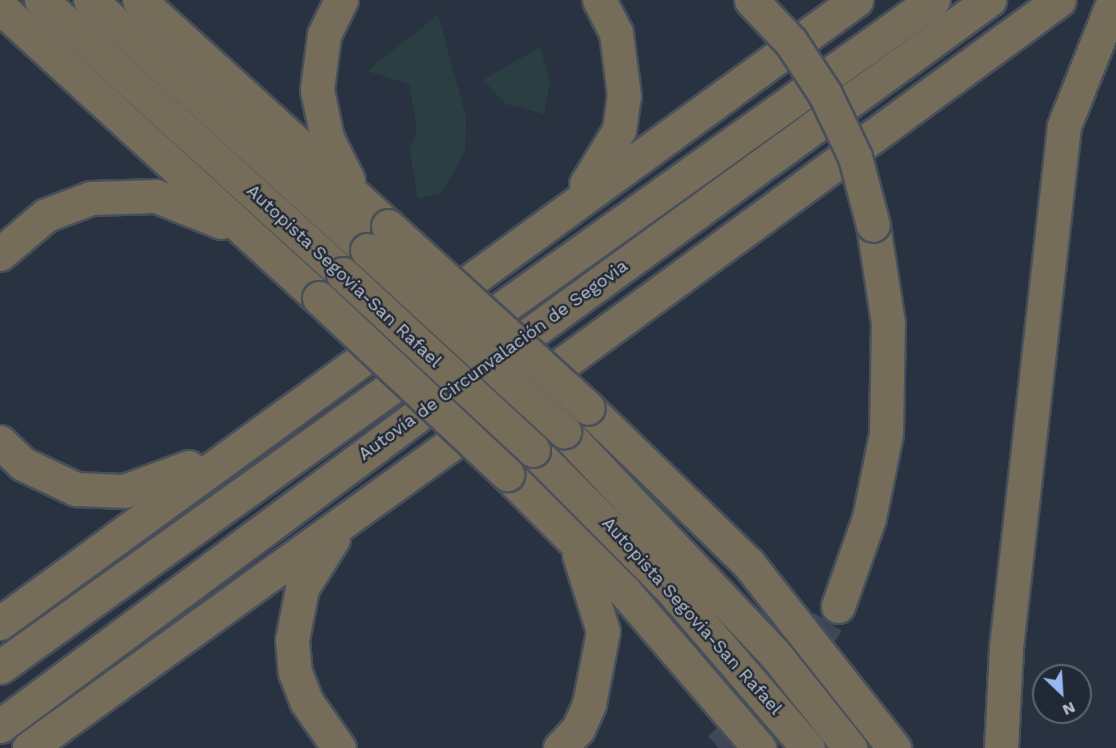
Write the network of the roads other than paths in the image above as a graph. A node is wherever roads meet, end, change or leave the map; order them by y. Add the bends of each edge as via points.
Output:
1 (41, 0) edge
2 (90, 0) edge
3 (139, 0) edge
4 (341, 0) edge
5 (599, 0) edge
6 (750, 0) edge
7 (856, 0) edge
8 (933, 0) edge
9 (989, 0) edge
10 (1059, 0) edge
11 (1114, 0) edge
12 (0, 7) edge
13 (541, 226) junction
14 (378, 238) junction
15 (0, 254) edge
16 (281, 265) junction
17 (288, 412) junction
18 (0, 442) edge
19 (398, 482) junction
20 (542, 509) junction
21 (838, 606) tunnel mouth
22 (0, 622) edge
23 (0, 667) edge
24 (0, 726) edge
25 (29, 748) edge
26 (339, 748) edge
27 (560, 748) edge
28 (759, 748) edge
29 (808, 748) edge
30 (850, 748) edge
31 (894, 748) edge
32 (1001, 748) edge

1 - 29 highway, Autopista Segovia-San Rafael, bridge via 533,450 671,589
2 - 14 highway, Autopista Segovia-San Rafael
3 - 14 highway
4 - 14 highway via 318,61 320,117
5 - 13 highway via 616,33 623,66 619,130 597,174
6 - 21 highway, bridge via 791,42 825,94 855,157 873,225 888,323 886,434 869,518
7 - 13 highway
8 - 23 highway, Autovía de Circunvalación de Segovia
9 - 24 highway, Autovía de Circunvalación de Segovia via 325,482
10 - 19 highway
11 - 32 highway via 1064,126 1011,601
12 - 16 highway
13 - 17 highway
14 - 30 highway, Autopista Segovia-San Rafael, bridge via 767,644
14 - 31 highway, bridge via 588,408 748,563
15 - 16 highway via 26,228 70,204 138,195 203,212
16 - 20 highway, bridge
17 - 18 highway via 172,476 124,491 57,482 23,464
17 - 22 highway
19 - 25 highway
19 - 26 highway via 329,543 296,606 295,672 306,701
20 - 27 highway via 584,564 603,631 589,704 578,729
20 - 28 highway via 625,592

